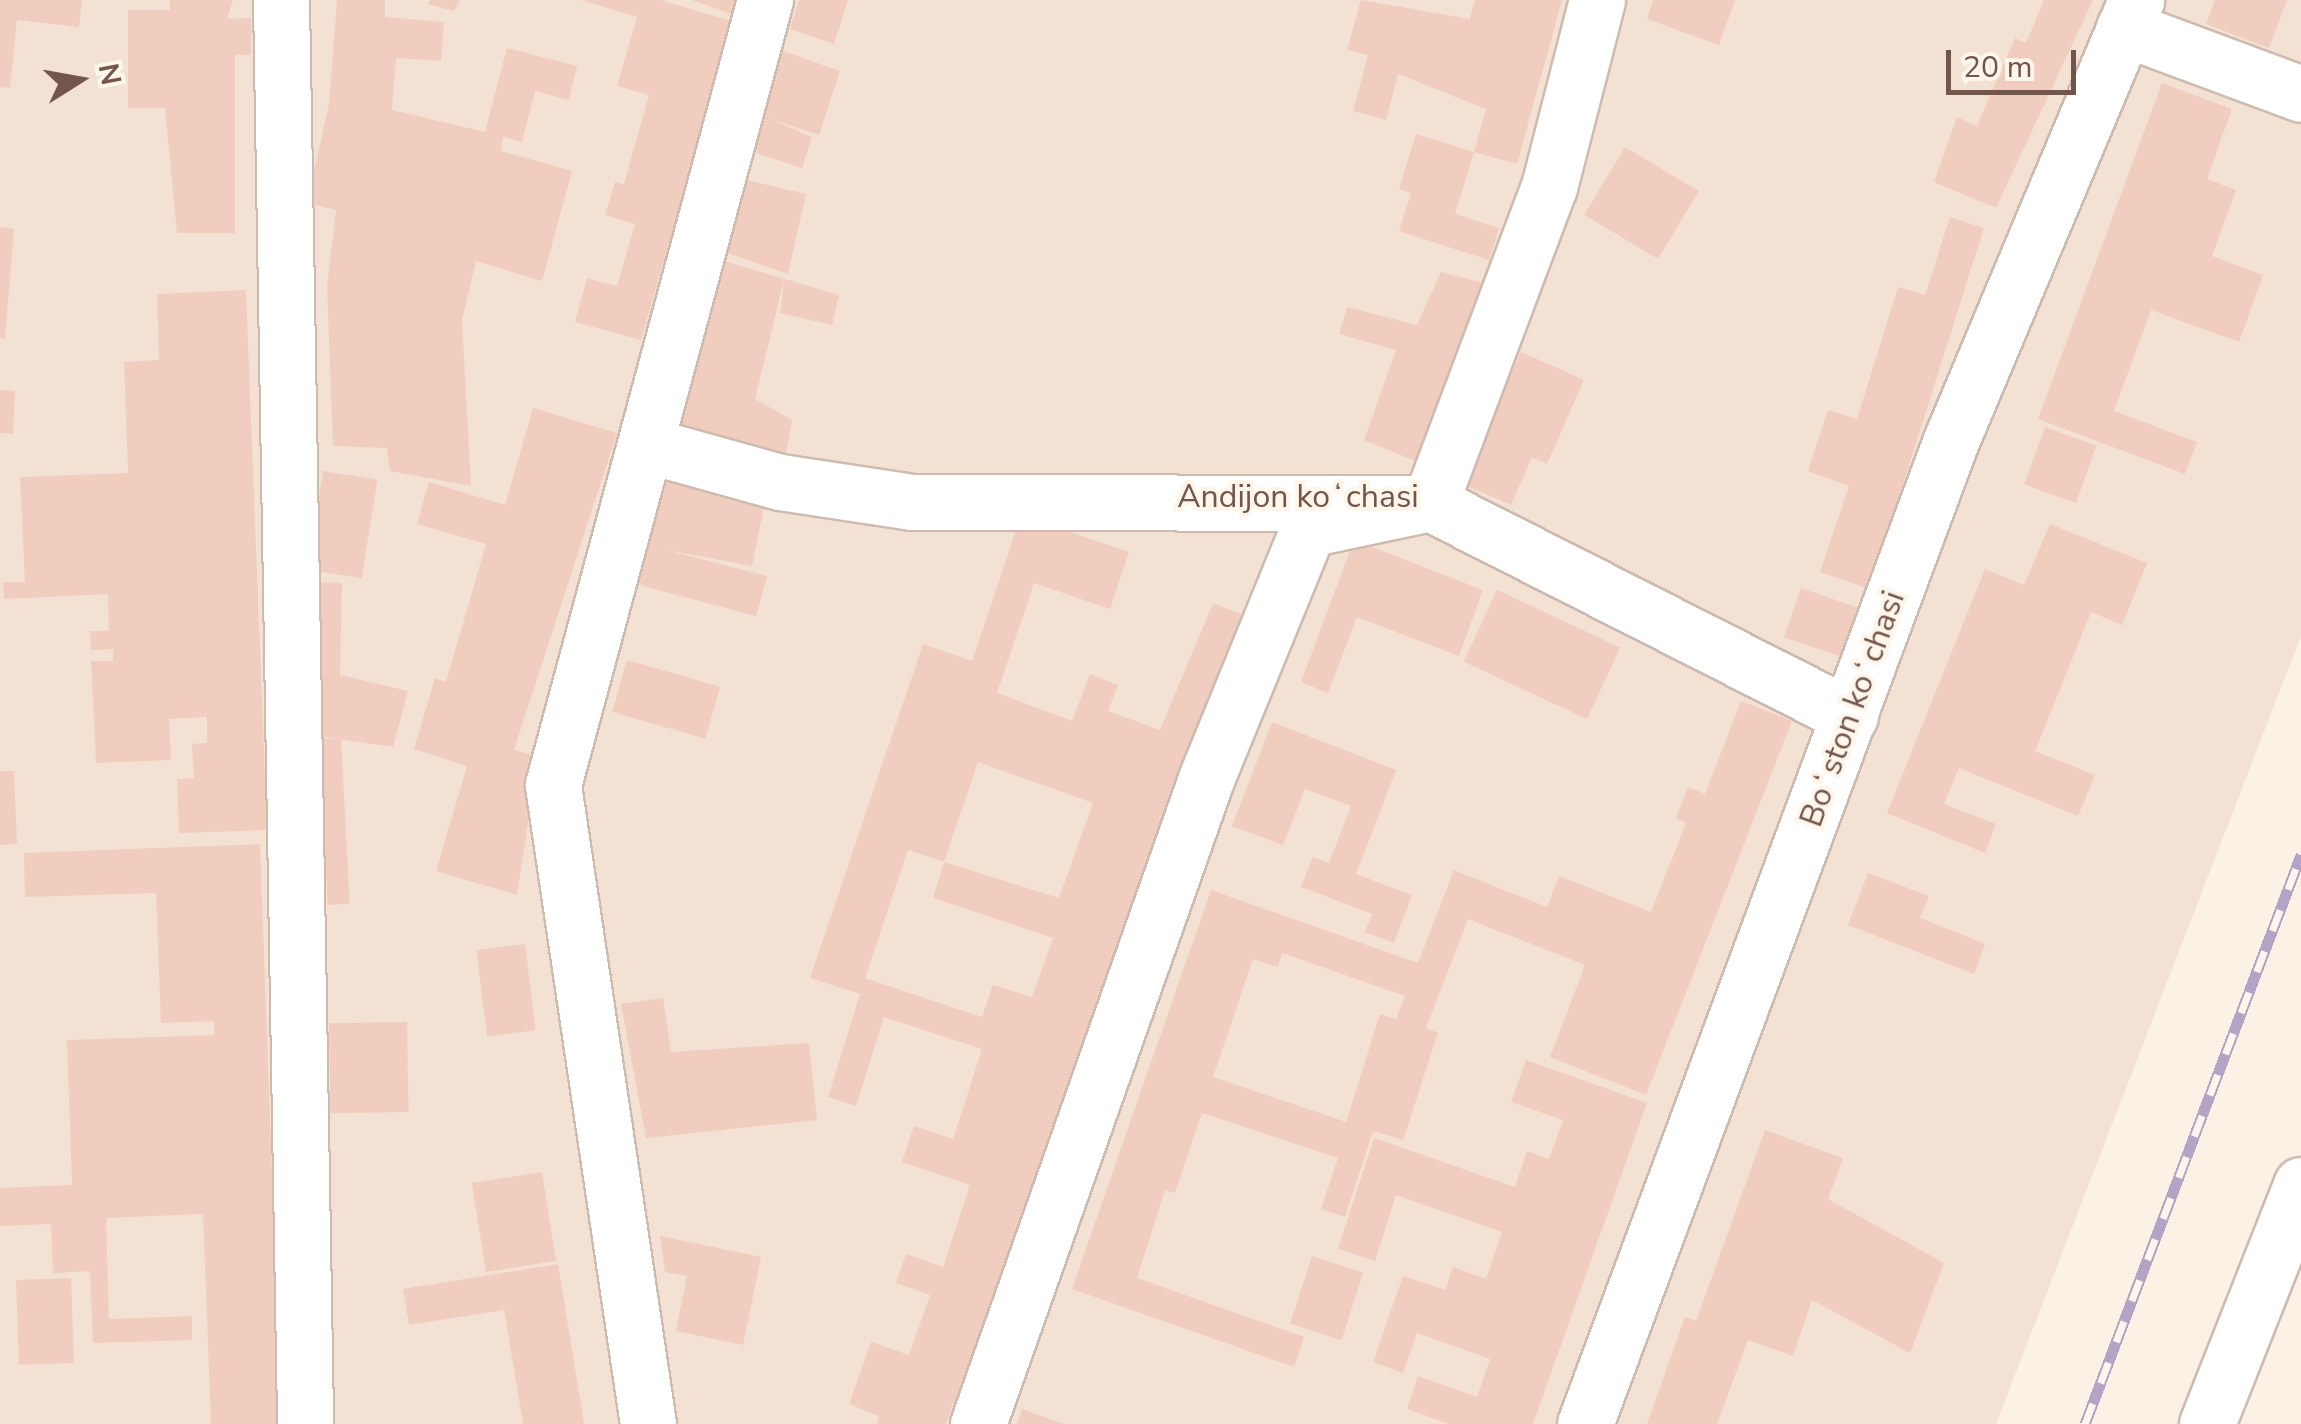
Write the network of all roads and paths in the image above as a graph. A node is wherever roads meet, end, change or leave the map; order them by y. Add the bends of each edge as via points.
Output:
1 (282, 0) edge
2 (766, 0) edge
3 (1598, 0) edge
4 (2130, 14) edge
5 (2301, 94) edge
6 (647, 445) junction
7 (1430, 503) junction
8 (1850, 716) junction
9 (2301, 1185) edge
10 (305, 1424) edge
11 (648, 1424) edge
12 (978, 1424) edge
13 (1585, 1424) edge
14 (2208, 1424) edge

1 - 10 street
2 - 6 street
3 - 7 street, Andijon koʻchasi via 1549,186
4 - 5 street
4 - 8 street, Boʻston koʻchasi via 1950,443
6 - 7 street, Andijon koʻchasi via 780,482 912,502
6 - 11 street via 553,784
7 - 8 street
7 - 12 street via 1308,528 1199,798
8 - 13 street, Boʻston koʻchasi
9 - 14 street

